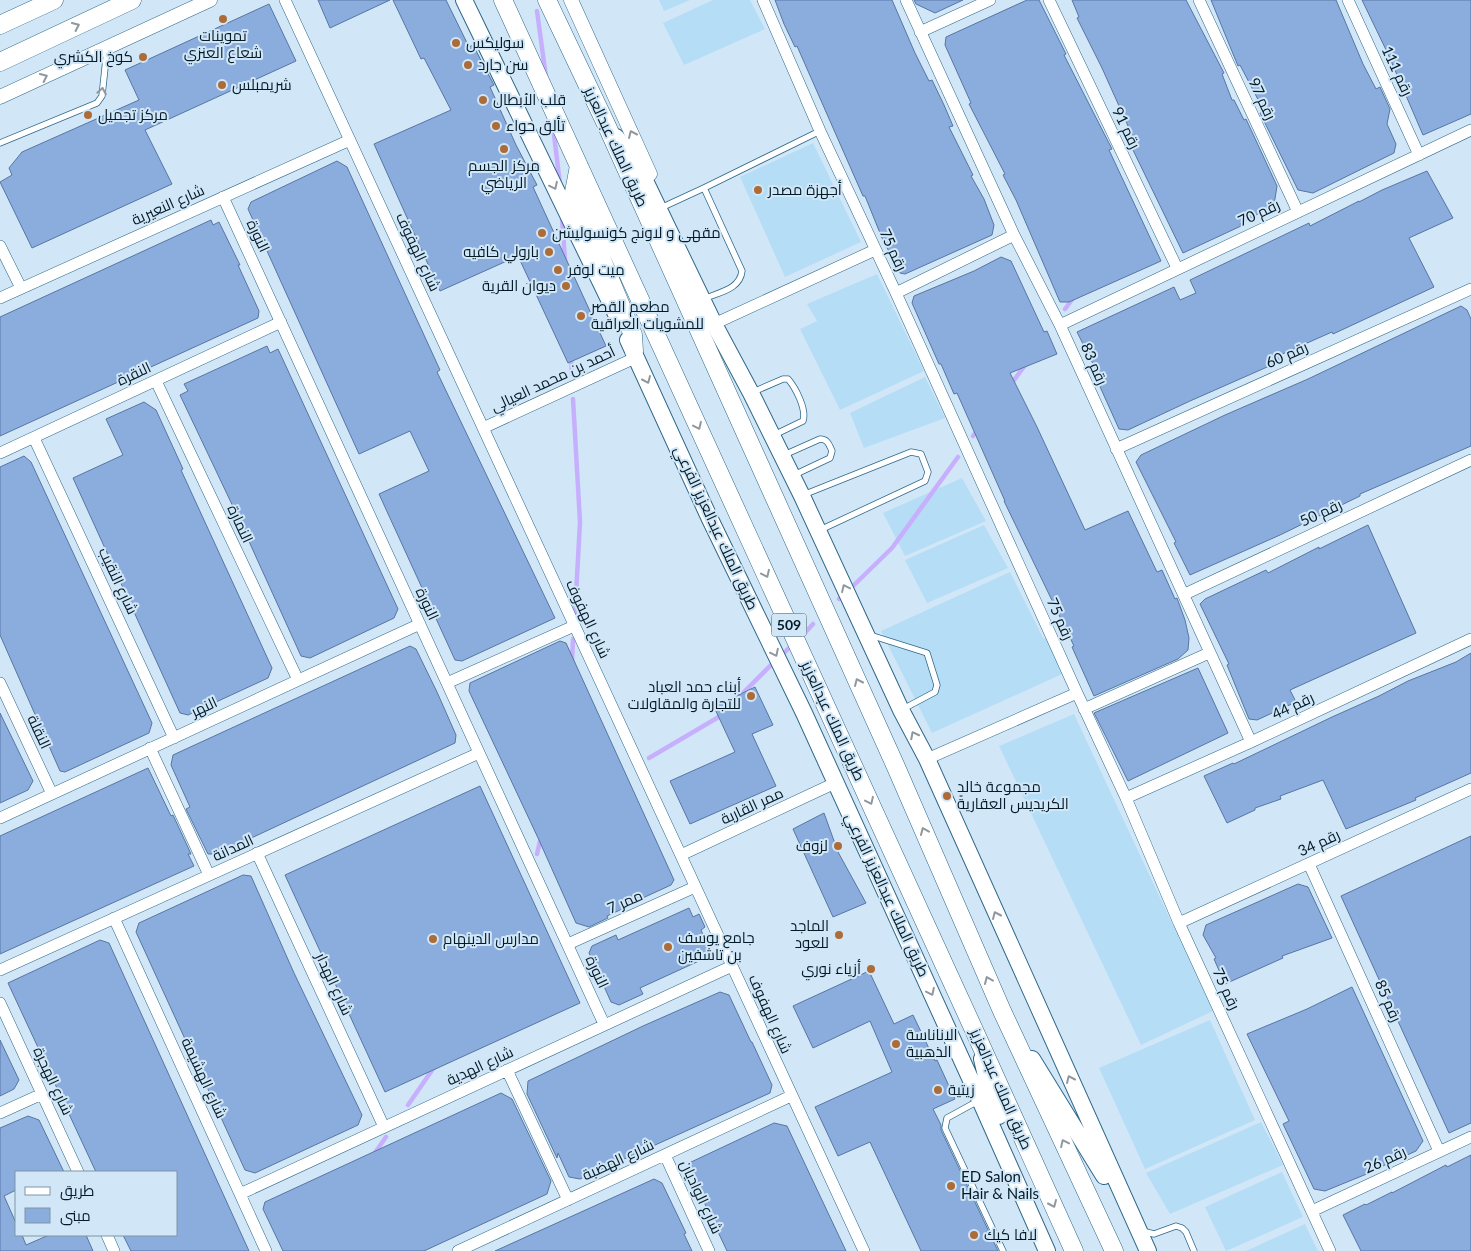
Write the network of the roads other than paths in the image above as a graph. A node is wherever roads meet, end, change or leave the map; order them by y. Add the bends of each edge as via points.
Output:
1 (54, 0) edge
2 (132, 0) edge
3 (210, 0) edge
4 (285, 0) edge
5 (464, 0) edge
6 (503, 0) edge
7 (547, 0) edge
8 (571, 0) edge
9 (763, 0) edge
10 (906, 0) edge
11 (990, 0) edge
12 (1049, 0) edge
13 (1199, 0) edge
14 (1348, 0) edge
15 (0, 25) edge
16 (920, 32) junction
17 (107, 48) junction
18 (0, 62) edge
19 (0, 97) edge
20 (606, 124) junction
21 (820, 130) junction
22 (1471, 130) edge
23 (350, 140) junction
24 (0, 143) edge
25 (1419, 155) junction
26 (579, 166) junction
27 (704, 188) junction
28 (223, 197) junction
29 (665, 206) junction
30 (1298, 212) junction
31 (1014, 235) junction
32 (0, 246) edge
33 (875, 250) junction
34 (1177, 268) junction
35 (21, 288) junction
36 (896, 292) junction
37 (1470, 293) edge
38 (0, 298) edge
39 (706, 298) junction
40 (281, 322) junction
41 (714, 324) junction
42 (1060, 324) junction
43 (635, 354) junction
44 (156, 381) junction
45 (751, 393) junction
46 (483, 428) junction
47 (772, 436) junction
48 (34, 438) junction
49 (1116, 449) junction
50 (0, 453) edge
51 (782, 456) junction
52 (1471, 460) edge
53 (792, 476) junction
54 (802, 496) junction
55 (818, 531) junction
56 (1185, 594) junction
57 (420, 624) junction
58 (574, 626) junction
59 (866, 633) junction
60 (1471, 639) edge
61 (1209, 653) junction
62 (298, 680) junction
63 (0, 683) edge
64 (447, 683) junction
65 (1077, 693) junction
66 (1084, 709) junction
67 (901, 710) junction
68 (174, 738) junction
69 (1251, 742) junction
70 (150, 748) junction
71 (479, 753) junction
72 (926, 759) junction
73 (835, 783) junction
74 (1471, 789) edge
75 (52, 794) junction
76 (1126, 798) junction
77 (0, 818) edge
78 (257, 853) junction
79 (681, 855) junction
80 (1309, 864) junction
81 (209, 875) junction
82 (696, 887) junction
83 (114, 918) junction
84 (1179, 923) junction
85 (568, 944) junction
86 (732, 966) junction
87 (0, 970) edge
88 (0, 1003) edge
89 (1002, 1011) junction
90 (604, 1024) junction
91 (974, 1030) junction
92 (507, 1070) junction
93 (42, 1094) junction
94 (791, 1096) junction
95 (980, 1100) junction
96 (0, 1113) edge
97 (384, 1127) junction
98 (1471, 1137) edge
99 (1439, 1151) junction
100 (665, 1155) junction
101 (78, 1171) edge
102 (240, 1194) junction
103 (568, 1200) junction
104 (1312, 1211) junction
105 (1137, 1229) junction
106 (107, 1236) edge
107 (114, 1251) edge
108 (266, 1251) edge
109 (458, 1251) edge
110 (709, 1251) edge
111 (864, 1251) edge
112 (1002, 1251) edge
113 (1048, 1251) edge
114 (1074, 1251) edge
115 (1114, 1251) edge
116 (1148, 1251) edge
117 (1194, 1251) edge
118 (1330, 1251) edge

1 - 15 main road
18 -> 2 main road
3 - 17 street
4 - 23 street, شارع الهفوف
5 -> 43 main road, طريق الملك عبدالعزيز الفرعي
6 - 26 main road, طريق الملك عبدالعزيز / 509
7 - 20 main road, طريق الملك عبدالعزيز / 509
29 -> 8 street
9 - 21 street, رقم 75
10 - 16 street, رقم 83
11 - 16 street
12 - 34 street, رقم 91
13 - 30 street, رقم 97
14 - 25 street, رقم 111
16 - 31 street, رقم 83
19 -> 17 street
24 -> 17 lane via 97,103 102,96
20 - 41 main road via 636,162
89 -> 20 main road, طريق الملك عبدالعزيز / 509 via 892,758
21 - 27 lane
21 - 33 street, رقم 75
22 - 25 street, رقم 70
23 - 28 street, شارع النعيرية
23 - 46 street, شارع الهفوف
25 - 30 street, رقم 70
26 - 43 main road via 574,192 633,335
26 -> 91 main road, طريق الملك عبدالعزيز / 509
27 - 29 lane
27 - 39 lane via 742,271 737,284
28 - 35 street, شارع النعيرية
28 - 40 street, النورة
29 - 39 street
30 - 34 street, رقم 70
31 - 36 street
31 - 42 street, رقم 83
32 - 35 street
33 - 36 street, رقم 75
33 - 41 street
34 - 42 street, رقم 70
35 - 38 street, شارع النعيرية
36 - 65 street, رقم 75
37 - 49 street, رقم 60
39 - 41 street
40 - 44 street, النقرة
40 - 57 street, النورة
41 - 45 main road
42 - 49 street, رقم 83
43 - 46 street, أحمد بن محمد العيالي
43 -> 73 main road, طريق الملك عبدالعزيز الفرعي
44 - 48 street, النقرة
44 - 62 street, النمارة
45 - 47 main road
45 - 47 lane via 783,379 791,383 804,412 803,421
46 - 58 street, شارع الهفوف
47 - 51 main road
48 - 50 street, النقرة
48 - 68 street, شارع النقيب
49 - 56 street, رقم 83
51 - 53 main road
51 - 53 lane via 820,439 827,441 832,452 830,458
52 - 56 street, رقم 50
53 - 54 main road
54 - 55 main road
54 - 55 lane via 911,452 921,454 928,472 925,481
59 -> 55 main road
56 - 61 street, رقم 83
57 - 62 street, النهر
57 - 64 street, النورة
58 - 64 street
58 - 79 street, شارع الهفوف
59 - 67 main road
59 - 67 lane via 926,653 936,685 935,692
60 - 69 street, رقم 44
61 - 66 street
61 - 69 street, رقم 83
62 - 68 street, النهر
63 - 75 street, النقلة
64 - 71 street, النورة
65 - 66 street, رقم 75
65 - 72 street
66 - 76 street, رقم 75
72 -> 67 main road
68 - 70 street, النهر
69 - 76 street, رقم 44
70 - 75 street, النهر
70 - 81 street
71 - 78 street, المدانة
71 - 85 street, النورة
105 -> 72 main road
73 - 79 street, ممر القاربة
73 -> 95 main road, طريق الملك عبدالعزيز الفرعي
74 - 80 street, رقم 34
75 - 77 street, النهر
76 - 84 street, رقم 75
78 - 81 street, المدانة
78 - 97 street, شارع الهدار
79 - 82 street, شارع الهفوف
80 - 84 street, رقم 34
80 - 99 street, رقم 85
81 - 83 street, المدانة
82 - 85 street, ممر 7
82 - 86 street, شارع الهفوف
83 - 87 street, المدانة
83 - 102 street, شارع الهشيمة
84 - 104 street, رقم 75
85 - 90 street, النورة
86 - 90 street, شارع الهدية
86 - 94 street, شارع الهفوف
88 - 93 street, شارع الهجرة
89 - 105 main road
115 -> 89 main road, طريق الملك عبدالعزيز / 509
90 - 92 street, شارع الهدية
91 - 113 main road via 991,1097 1041,1219
91 -> 114 main road, طريق الملك عبدالعزيز / 509
92 - 97 street, شارع الهدية
92 - 103 street
93 - 96 street
93 - 101 street, شارع الهجرة
94 - 100 street, شارع الهضبة
94 - 111 street, شارع الهفوف
95 - 112 lane via 947,1118 945,1128
95 - 113 main road, طريق الملك عبدالعزيز الفرعي
97 - 102 street, شارع الهدية
98 - 99 street, رقم 26
99 - 104 street, رقم 26
100 - 103 street, شارع الهضبة
100 - 110 street, شارع الواديان
102 - 108 street, شارع الهشيمة
103 - 109 street, شارع الهضبة
104 - 118 street, رقم 75
105 - 116 main road
105 - 117 lane via 1154,1234 1176,1226 1182,1228
106 - 107 street

